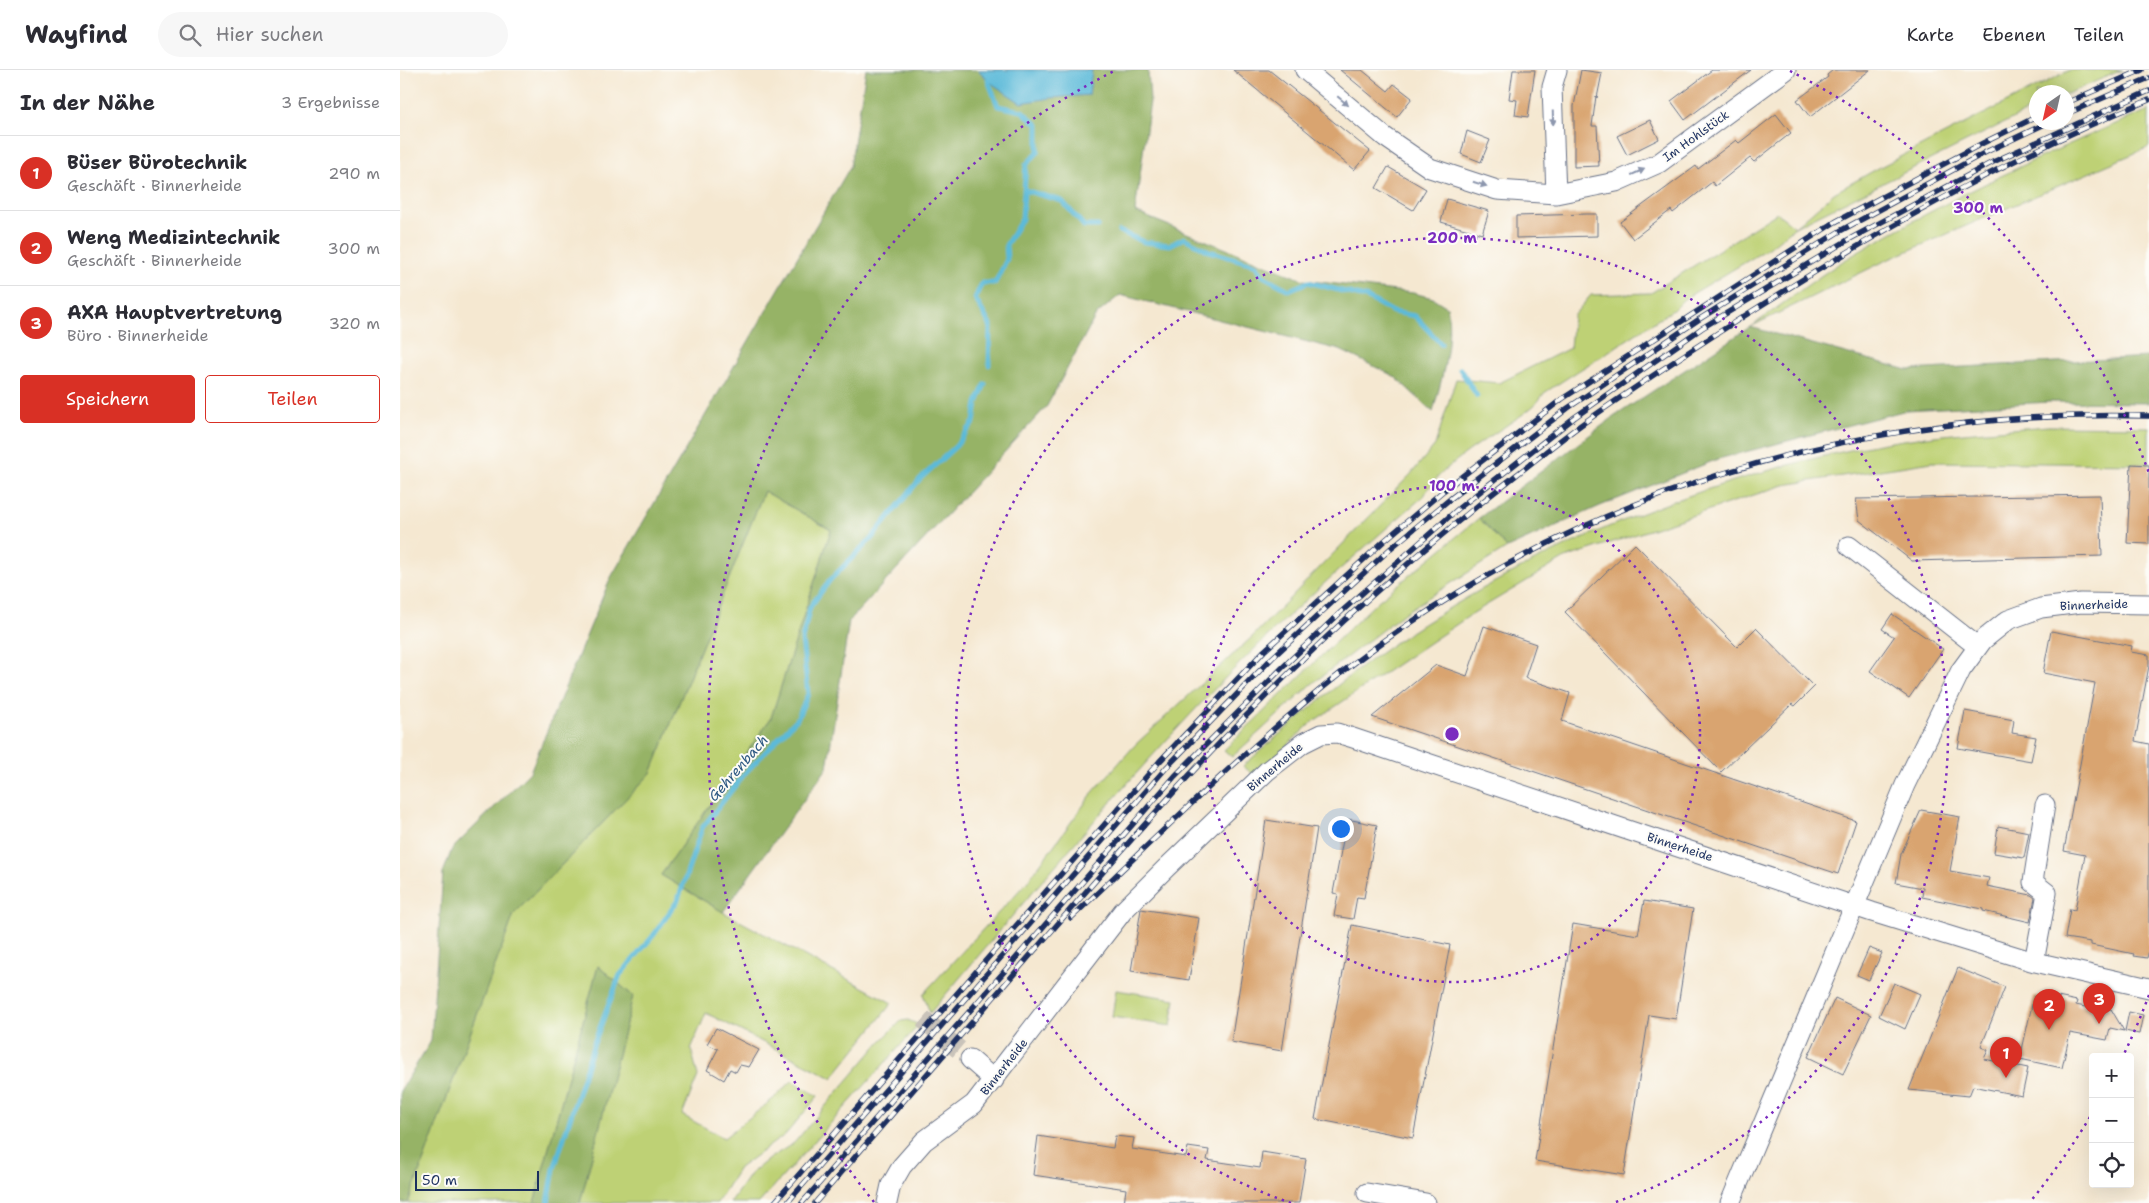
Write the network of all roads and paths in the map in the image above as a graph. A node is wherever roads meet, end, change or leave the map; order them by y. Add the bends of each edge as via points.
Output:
1 (1305, 70) edge
2 (1557, 70) edge
3 (1786, 70) edge
4 (1556, 194) junction
5 (1849, 546) dead end
6 (2149, 604) edge
7 (1978, 647) junction
8 (2045, 805) dead end
9 (1854, 905) junction
10 (2034, 962) junction
11 (2149, 988) edge
12 (970, 1059) tunnel mouth
13 (994, 1080) junction
14 (1367, 1194) dead end
15 (887, 1203) edge
16 (1426, 1203) edge
17 (1730, 1203) edge

1 -> 4 street, Im Hohlstück via 1385,137 1430,168 1497,190
2 -> 4 street via 1552,87
4 -> 3 street, Im Hohlstück via 1616,182 1659,163
5 - 7 street
6 - 7 street, Binnerheide via 2081,603 2042,608 2008,620
7 - 9 street, Binnerheide via 1961,670 1916,760
8 - 10 street via 2034,882 2046,893
9 - 10 street, Binnerheide
9 - 13 street, Binnerheide via 1353,738 1337,733 1321,734 1303,743 1267,771 1123,911
9 - 17 street, Binnerheide
10 - 11 street, Binnerheide
12 - 13 street
13 - 15 street, Binnerheide via 974,1104 924,1141 902,1166 891,1184
14 - 16 street

